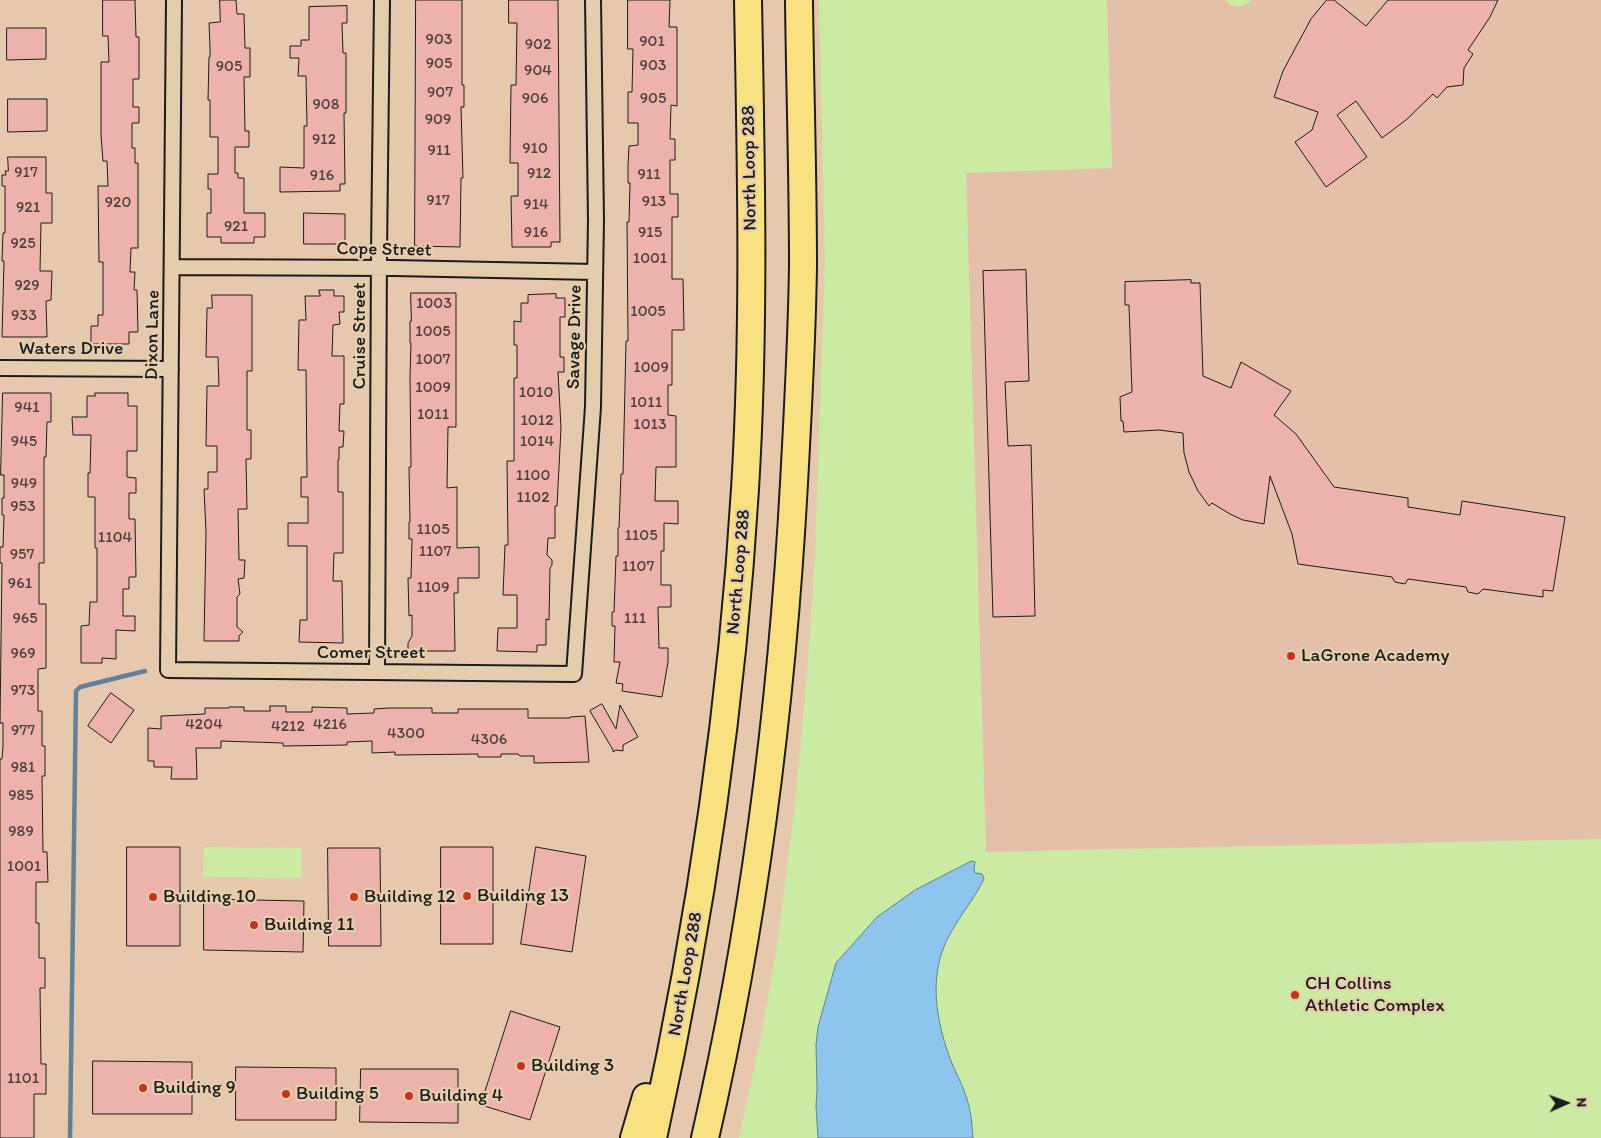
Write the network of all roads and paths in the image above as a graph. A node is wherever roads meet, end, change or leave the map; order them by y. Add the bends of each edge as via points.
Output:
1 (174, 0) edge
2 (382, 0) edge
3 (593, 0) edge
4 (748, 0) edge
5 (799, 0) edge
6 (172, 267) junction
7 (379, 268) junction
8 (595, 272) junction
9 (0, 368) edge
10 (171, 368) junction
11 (168, 670) joint
12 (377, 672) junction
13 (574, 674) joint
14 (694, 928) junction
15 (634, 1138) edge
16 (653, 1138) edge
17 (706, 1138) edge

1 - 6 street, Dixon Lane
2 - 7 street, Cruise Street
3 - 8 street, Savage Drive
4 - 14 highway, North Loop 288 via 752,289 746,488 729,678
5 - 17 highway via 803,266 788,589 772,760 760,844 743,952
6 - 7 street, Cope Street
6 - 10 street, Dixon Lane
7 - 8 street, Cope Street
7 - 12 street, Cruise Street
8 - 13 street, Savage Drive via 593,407
9 - 10 street, Waters Drive
10 - 11 street, Dixon Lane
11 - 12 street, Comer Street
12 - 13 street, Comer Street
14 - 15 highway
14 - 16 highway, North Loop 288

